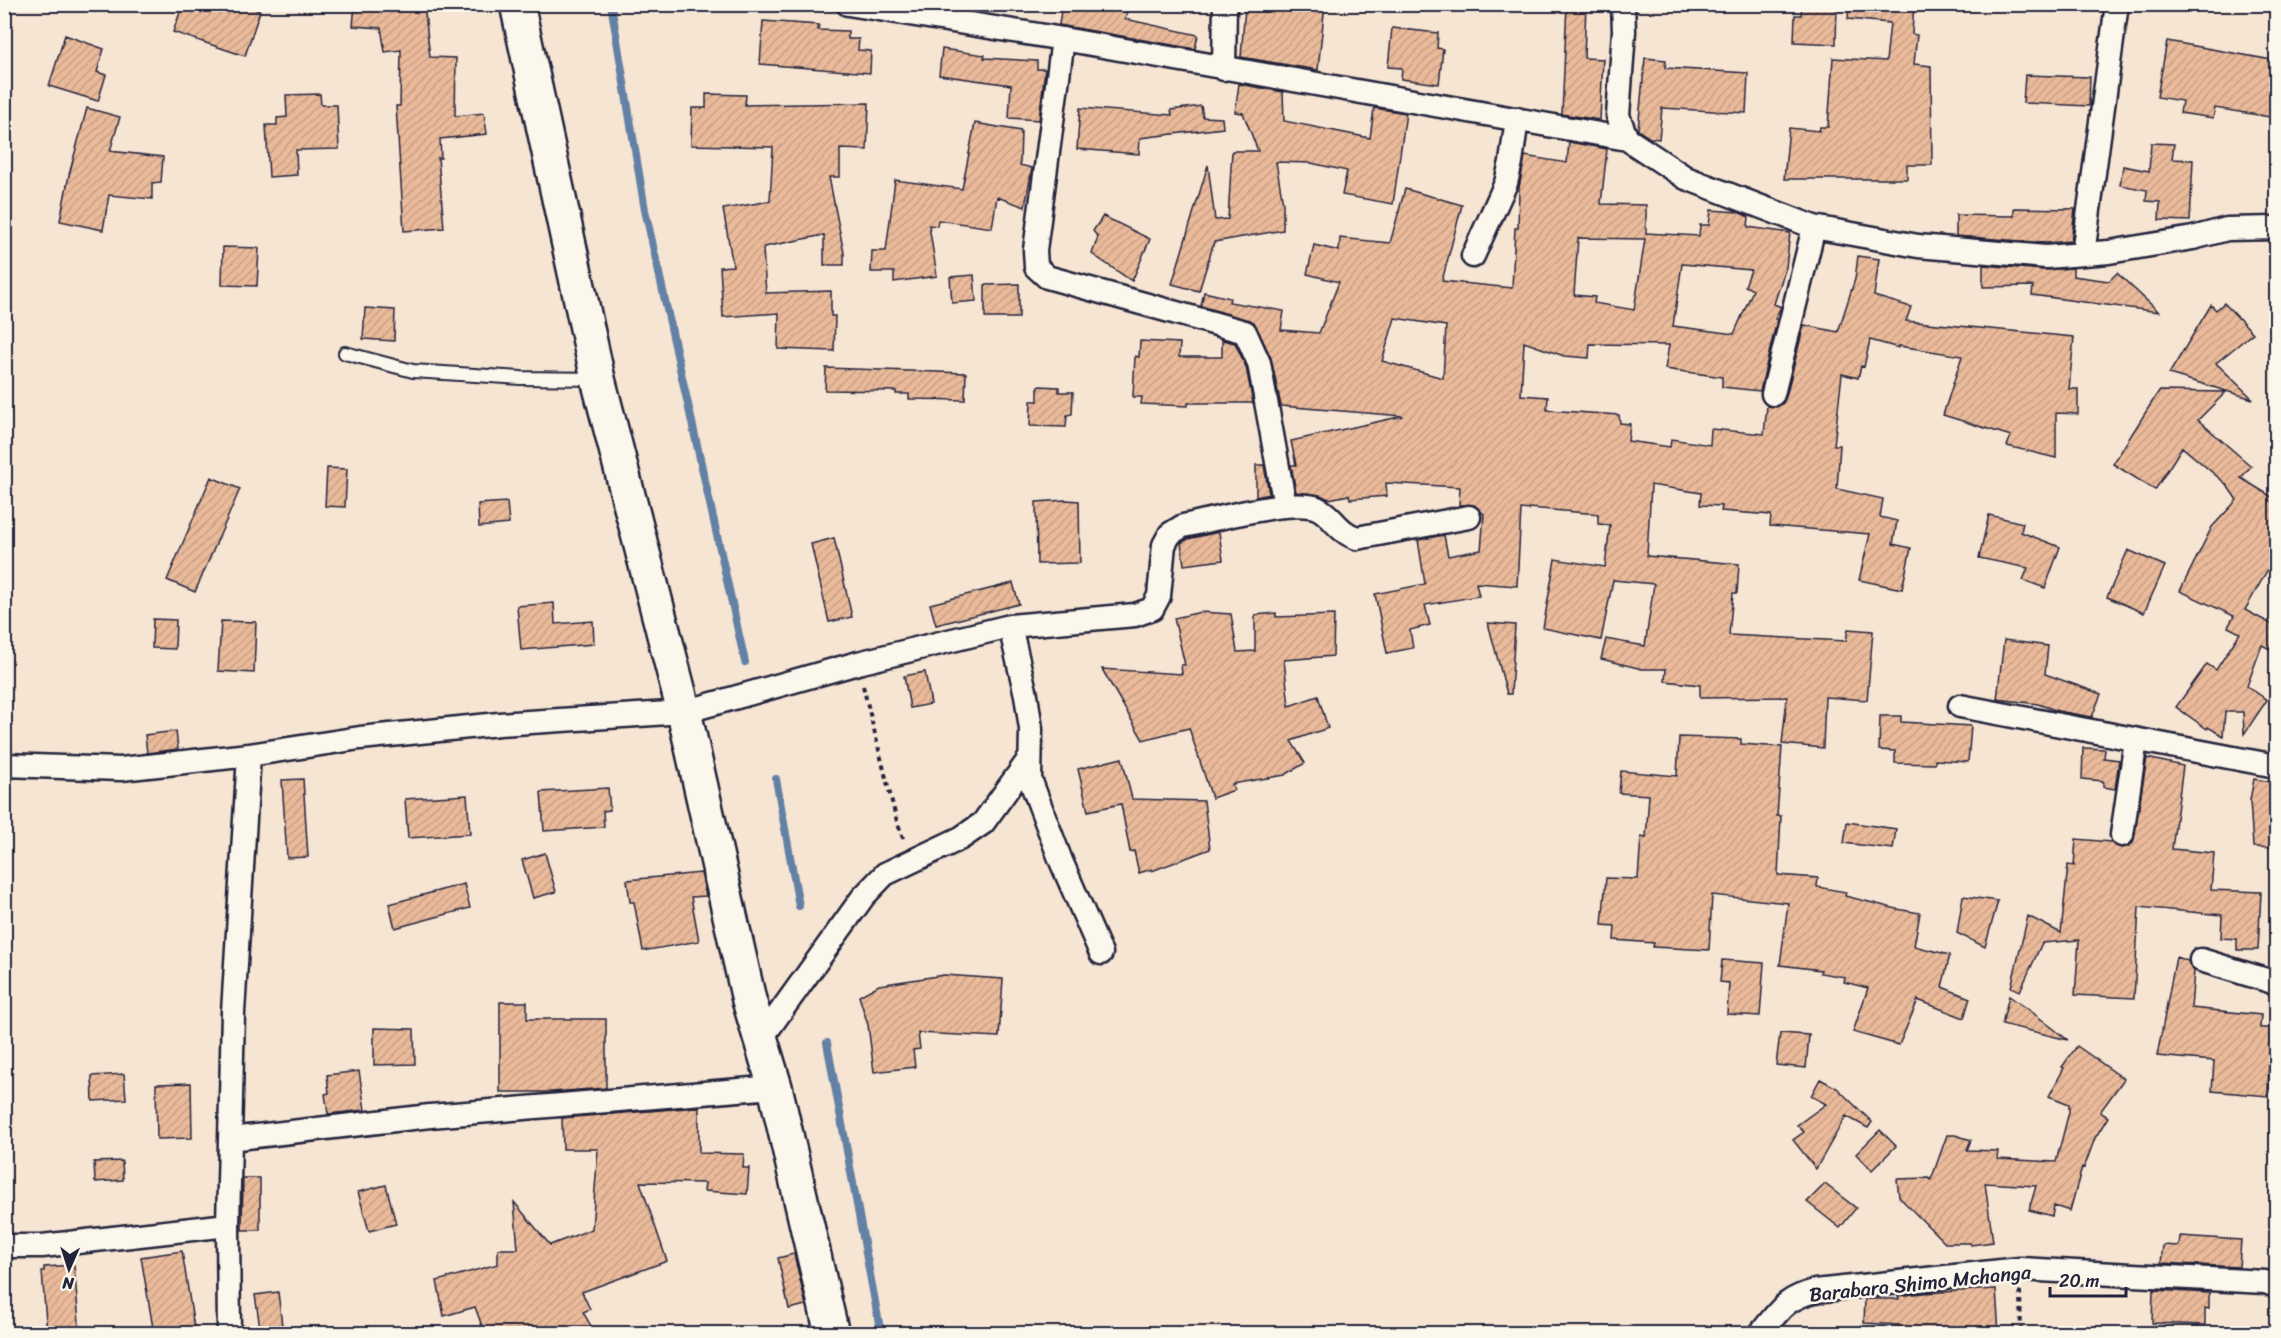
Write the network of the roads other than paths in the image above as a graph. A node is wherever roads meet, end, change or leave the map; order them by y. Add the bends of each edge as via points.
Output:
1 (517, 4) edge
2 (848, 4) edge
3 (1225, 4) edge
4 (1623, 4) edge
5 (2117, 4) edge
6 (1063, 39) junction
7 (1224, 69) junction
8 (1517, 119) junction
9 (1627, 139) junction
10 (1814, 227) junction
11 (2277, 228) edge
12 (2083, 254) junction
13 (1473, 256) dead end
14 (345, 353) dead end
15 (598, 378) junction
16 (1773, 394) dead end
17 (1285, 506) junction
18 (1469, 517) dead end
19 (1010, 626) junction
20 (1960, 706) dead end
21 (684, 712) junction
22 (2136, 740) junction
23 (249, 755) junction
24 (1030, 758) junction
25 (4, 765) edge
26 (2277, 766) edge
27 (2122, 836) dead end
28 (1101, 953) dead end
29 (2201, 960) dead end
30 (2277, 983) edge
31 (760, 1039) junction
32 (775, 1087) junction
33 (231, 1139) junction
34 (228, 1225) junction
35 (4, 1246) edge
36 (2277, 1286) edge
37 (229, 1334) edge
38 (832, 1334) edge
39 (1760, 1334) edge

1 - 15 street
2 - 6 street
3 - 7 street
4 - 9 street via 1618,116
5 - 12 street
6 - 7 street
6 - 17 street via 1036,267 1047,278 1245,332 1259,363
7 - 8 street
8 - 9 street
8 - 13 street via 1506,183
9 - 10 street via 1686,178
10 - 12 street via 1918,246 2046,257
10 - 16 street
11 - 12 street via 2227,229 2193,238
14 - 15 lane via 413,371
15 - 21 street
17 - 18 street via 1315,507 1345,534 1357,538
17 - 19 street via 1184,526 1170,534 1164,545 1159,596 1152,609 1136,615
19 - 21 street
19 - 24 street via 1026,695
20 - 22 street
21 - 23 street via 499,724 360,738
21 - 31 street
22 - 26 street
22 - 27 street
23 - 25 street via 121,769
23 - 33 street via 233,1012
24 - 28 street via 1030,779
24 - 31 street via 984,823 885,874 863,897
29 - 30 street
31 - 32 street
32 - 33 street via 430,1116
32 - 38 street
33 - 34 street
34 - 35 street via 42,1246
34 - 37 street
36 - 39 street, Barabara Shimo Mchanga via 2265,1282 2020,1269 1806,1293 1783,1305

